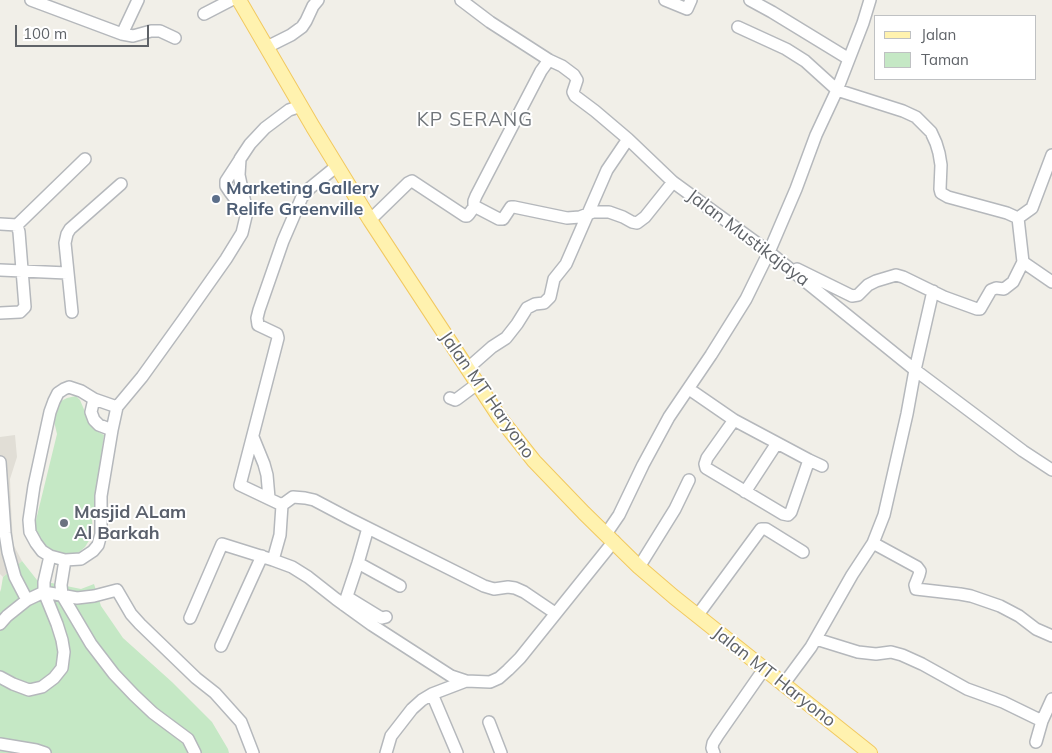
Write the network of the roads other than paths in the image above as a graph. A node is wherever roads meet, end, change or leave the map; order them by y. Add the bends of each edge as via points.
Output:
1 (31, 0) edge
2 (138, 0) edge
3 (231, 0) edge
4 (239, 0) edge
5 (318, 0) edge
6 (461, 0) edge
7 (665, 0) edge
8 (692, 0) edge
9 (750, 0) edge
10 (870, 0) edge
11 (204, 14) dead end
12 (738, 27) dead end
13 (122, 34) junction
14 (176, 38) dead end
15 (267, 47) junction
16 (849, 59) junction
17 (549, 60) junction
18 (837, 90) junction
19 (301, 106) junction
20 (628, 139) junction
21 (1052, 155) edge
22 (85, 159) dead end
23 (337, 166) junction
24 (673, 182) junction
25 (120, 184) dead end
26 (474, 207) junction
27 (589, 214) junction
28 (1018, 218) junction
29 (370, 220) junction
30 (0, 224) edge
31 (17, 225) junction
32 (769, 252) junction
33 (782, 262) junction
34 (1023, 262) junction
35 (0, 270) edge
36 (22, 271) junction
37 (67, 273) junction
38 (1052, 282) edge
39 (933, 291) junction
40 (72, 312) dead end
41 (0, 313) edge
42 (467, 369) junction
43 (915, 370) junction
44 (477, 384) junction
45 (689, 388) junction
46 (450, 398) dead end
47 (94, 399) junction
48 (117, 407) junction
49 (734, 420) junction
50 (112, 430) junction
51 (253, 437) junction
52 (777, 443) junction
53 (809, 460) junction
54 (0, 462) edge
55 (822, 466) dead end
56 (1052, 470) edge
57 (689, 480) dead end
58 (745, 492) junction
59 (269, 498) junction
60 (282, 505) junction
61 (368, 528) junction
62 (610, 538) junction
63 (873, 543) junction
64 (803, 552) dead end
65 (50, 556) junction
66 (268, 558) junction
67 (358, 564) junction
68 (64, 566) junction
69 (639, 567) junction
70 (400, 586) dead end
71 (44, 587) junction
72 (62, 590) junction
73 (27, 600) junction
74 (345, 601) junction
75 (555, 613) junction
76 (696, 616) junction
77 (386, 617) dead end
78 (190, 618) dead end
79 (0, 624) edge
80 (1052, 636) edge
81 (816, 639) junction
82 (221, 646) dead end
83 (764, 669) junction
84 (0, 677) edge
85 (466, 681) junction
86 (783, 685) junction
87 (432, 694) junction
88 (1052, 699) edge
89 (1042, 721) junction
90 (489, 722) dead end
91 (1036, 742) dead end
92 (0, 744) edge
93 (45, 753) edge
94 (195, 753) edge
95 (253, 753) edge
96 (386, 753) edge
97 (457, 753) edge
98 (501, 753) edge
99 (714, 753) edge
100 (870, 753) edge

1 - 13 street
2 - 13 street
3 - 11 street
4 - 15 main road, Jalan MT Haryono
5 - 15 street via 302,27
6 - 17 street, Jalan Mustikajaya
7 - 8 street via 687,9
9 - 16 street
10 - 16 street
12 - 18 street via 805,61
13 - 14 street via 133,36 160,30
15 - 19 main road, Jalan MT Haryono
16 - 18 street
17 - 20 street, Jalan Mustikajaya via 574,75 577,80 575,96
17 - 26 street via 476,196
18 - 28 street via 902,111 924,124 931,132 939,153 941,193
18 - 32 street
19 - 23 main road, Jalan MT Haryono
19 - 48 street via 289,110 266,128 240,160 238,175 247,212 242,233 142,377
20 - 24 street, Jalan Mustikajaya
20 - 27 street via 607,170
21 - 28 street via 1032,208
22 - 31 street
23 - 29 main road, Jalan MT Haryono
23 - 51 street via 302,197 258,310 258,325 278,338
24 - 27 street via 637,223 609,212
24 - 32 street, Jalan Mustikajaya
25 - 37 street via 67,234
26 - 27 street via 503,219 511,207 567,218
26 - 29 street via 465,216 412,181
27 - 42 street via 566,264 554,279 550,297 544,303 528,308 506,338
28 - 34 street
29 - 42 main road, Jalan MT Haryono
30 - 31 street
31 - 36 street
32 - 33 street, Jalan Mustikajaya
32 - 45 street via 746,299
33 - 39 street via 852,296 868,285 896,276
33 - 43 street, Jalan Mustikajaya
34 - 38 street
34 - 39 street via 1013,282 1004,289 991,290 977,310
35 - 36 street
36 - 37 street
36 - 41 street via 25,307 20,312
37 - 40 street
39 - 43 street
42 - 44 main road, Jalan MT Haryono
43 - 56 street, Jalan Mustikajaya
43 - 63 street via 884,515
44 - 46 street via 457,399
44 - 62 main road, Jalan MT Haryono via 534,461
45 - 49 street
45 - 62 street via 642,465
47 - 48 street
47 - 50 street via 91,412 94,420
47 - 65 street via 69,387 58,393 50,412 29,520 30,532 36,543
48 - 50 street
49 - 52 street
49 - 58 street via 705,464 706,468
50 - 68 street via 101,496 98,545 81,559
51 - 59 street via 267,475
51 - 59 street via 240,485
52 - 53 street
52 - 58 street
53 - 55 street
53 - 58 street via 788,515
54 - 73 street via 8,552 15,578
57 - 69 street
59 - 60 street
60 - 61 street via 293,497 314,500
60 - 66 street via 280,535
61 - 67 street
61 - 75 street via 484,586 508,587 524,592
62 - 69 main road, Jalan MT Haryono
62 - 75 street
63 - 80 street via 917,567 920,575 916,589 960,594 1000,606
63 - 81 street
64 - 76 street via 761,529
65 - 68 street
65 - 71 street
66 - 74 street via 292,567
66 - 78 street via 222,544
66 - 82 street
67 - 70 street
67 - 74 street
68 - 72 street
69 - 76 main road, Jalan MT Haryono
71 - 72 street
71 - 73 street
71 - 84 street via 62,640 62,668 42,687 29,690
72 - 94 street via 91,644 114,674 153,713 188,739
72 - 95 street via 77,598 117,590 131,614 241,722
73 - 79 street
74 - 77 street
74 - 85 street via 451,676
75 - 85 street via 520,658 499,678 490,682
76 - 83 main road, Jalan MT Haryono
81 - 86 street
81 - 89 street via 858,652 902,654 967,689
83 - 86 main road, Jalan MT Haryono
83 - 99 street via 713,743
85 - 87 street
86 - 100 main road, Jalan MT Haryono
87 - 96 street via 412,709 391,736
87 - 97 street
88 - 89 street
89 - 91 street
90 - 98 street
92 - 93 street

